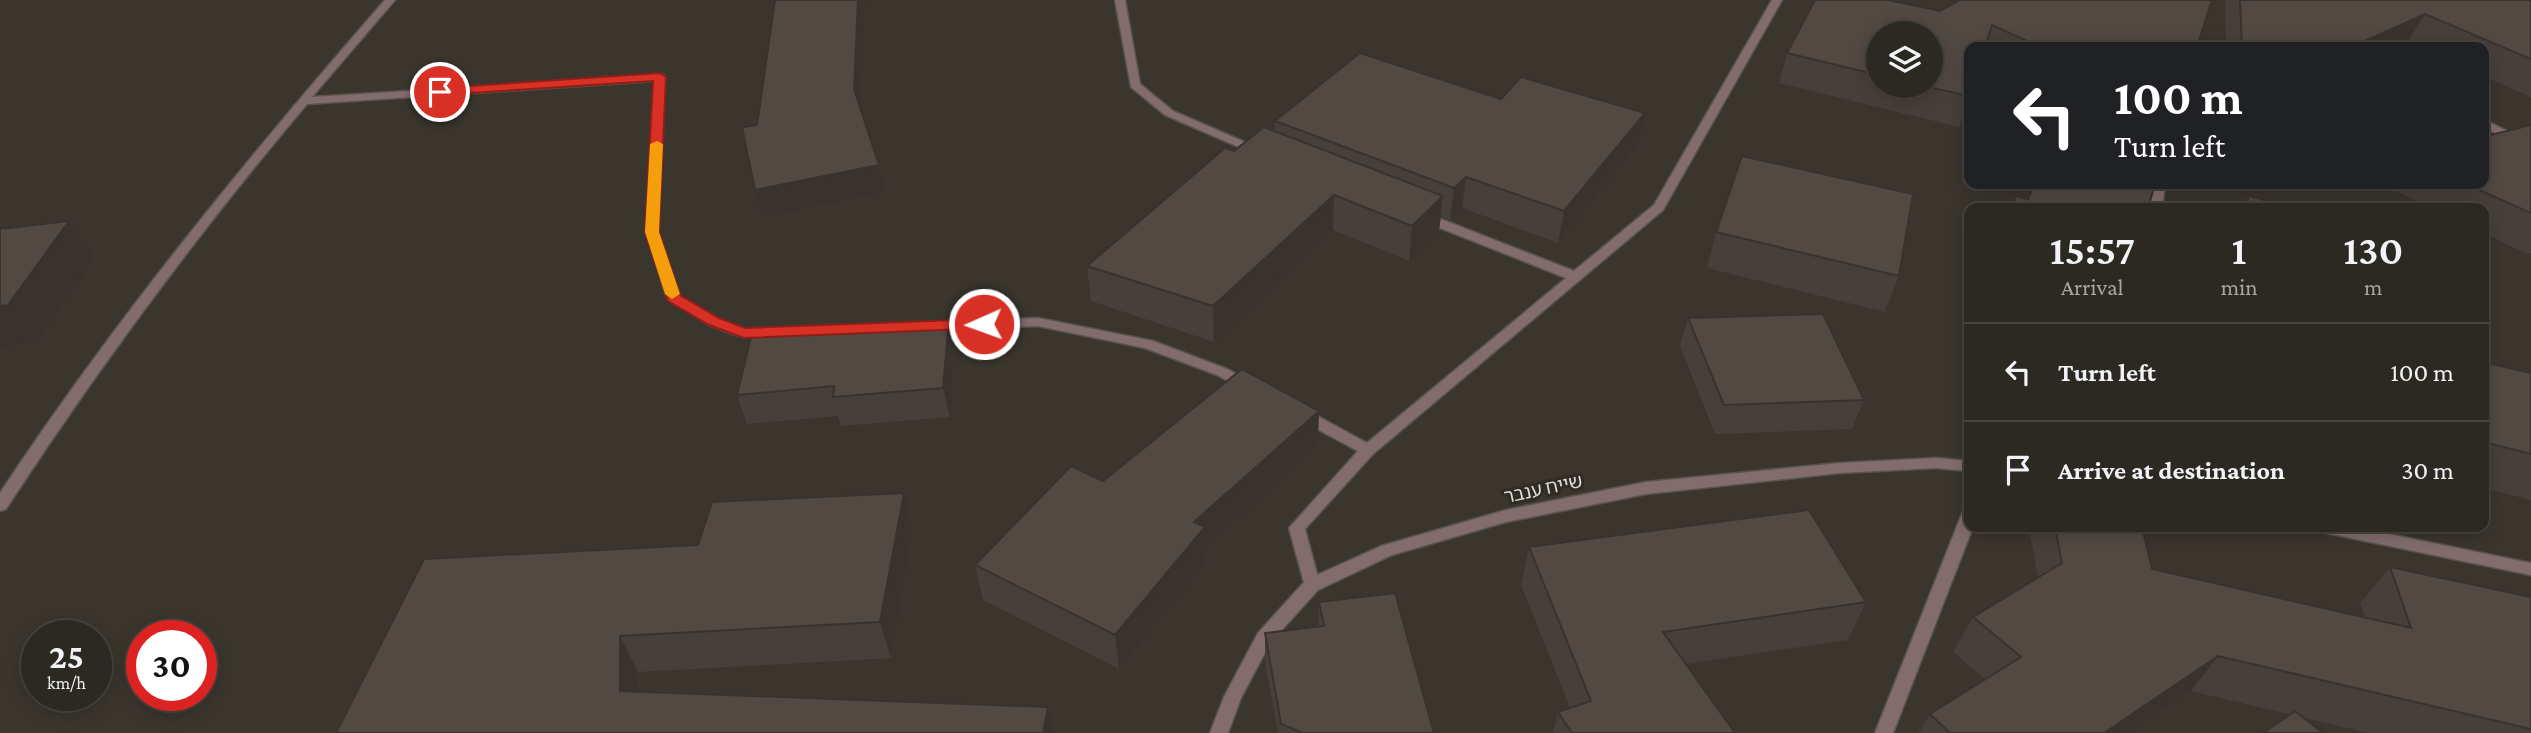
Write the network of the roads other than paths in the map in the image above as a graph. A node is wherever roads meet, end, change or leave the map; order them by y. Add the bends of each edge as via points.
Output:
1 (390, 0) edge
2 (1120, 0) edge
3 (1777, 0) edge
4 (302, 101) junction
5 (2489, 125) edge
6 (2531, 148) edge
7 (1274, 158) edge
8 (1413, 212) edge
9 (1576, 276) junction
10 (918, 327) edge
11 (784, 332) edge
12 (1258, 391) edge
13 (1295, 411) edge
14 (1368, 450) junction
15 (1964, 466) edge
16 (0, 505) edge
17 (1964, 529) edge
18 (2350, 532) edge
19 (2531, 569) edge
20 (1312, 585) junction
21 (1219, 733) edge
22 (1884, 733) edge

1 - 4 street
2 - 7 street via 1135,85 1169,113
3 - 9 street via 1659,207
4 - 11 street via 660,77 652,232 674,298 714,322 744,333
4 - 16 street via 172,261 51,425
5 - 6 street
8 - 9 street
9 - 14 street
10 - 12 street via 1038,322 1148,344
13 - 14 street
14 - 20 street via 1297,528
15 - 20 street, שייח ענבר via 1840,468 1646,488 1506,516 1387,550
17 - 22 street
18 - 19 street
20 - 21 street, שייח ענבר via 1264,639

